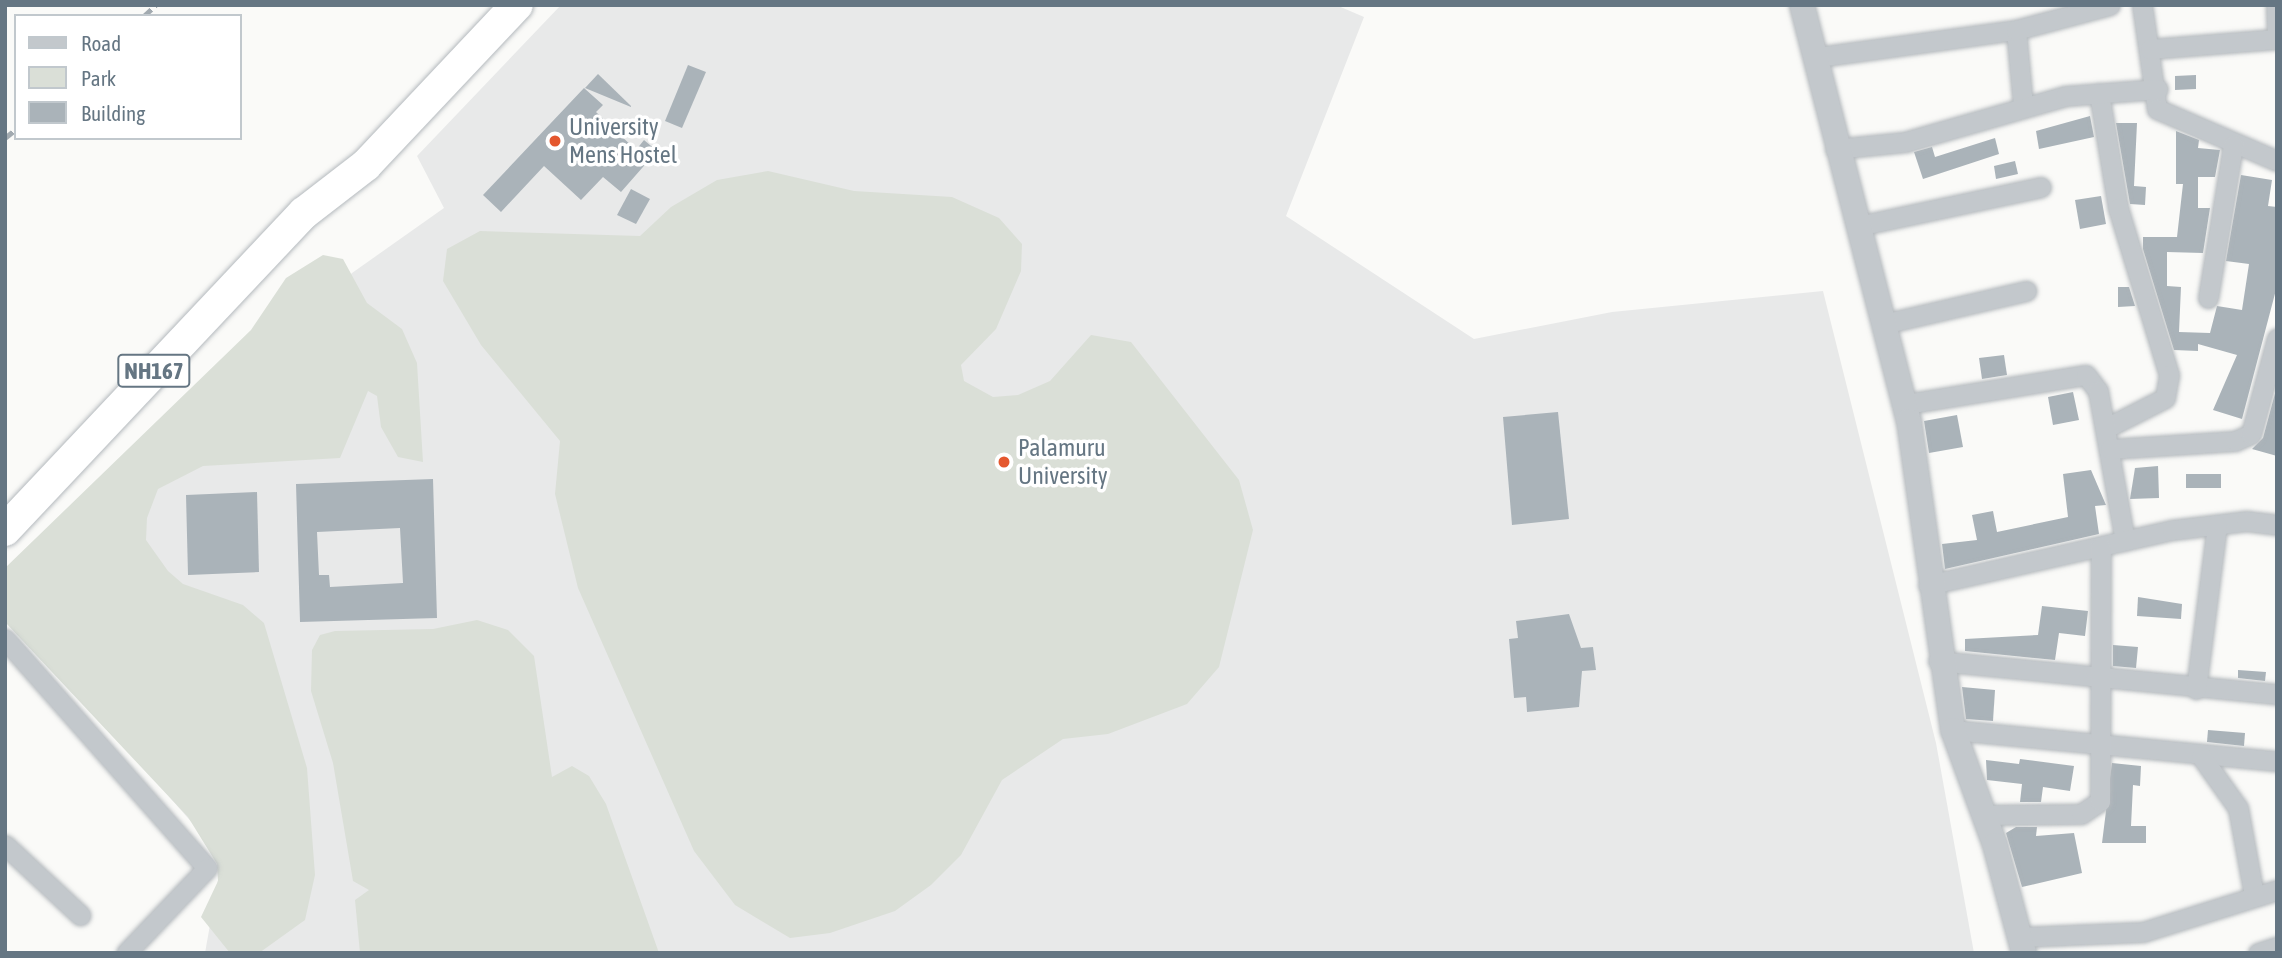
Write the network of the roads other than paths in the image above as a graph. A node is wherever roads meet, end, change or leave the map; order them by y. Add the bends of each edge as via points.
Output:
1 (489, 5) edge
2 (517, 5) edge
3 (1802, 5) edge
4 (2110, 5) edge
5 (2142, 5) edge
6 (2276, 5) edge
7 (2016, 30) junction
8 (2277, 31) edge
9 (2277, 39) edge
10 (2150, 49) junction
11 (1818, 57) junction
12 (2158, 89) junction
13 (2099, 93) junction
14 (2023, 106) junction
15 (2233, 145) junction
16 (1835, 149) junction
17 (2277, 160) edge
18 (2041, 187) dead end
19 (304, 214) junction
20 (1858, 226) junction
21 (2025, 291) dead end
22 (2208, 298) dead end
23 (1887, 323) junction
24 (2277, 338) edge
25 (1906, 404) junction
26 (2106, 428) junction
27 (2110, 449) junction
28 (2217, 525) junction
29 (2277, 525) edge
30 (5, 530) edge
31 (2125, 541) junction
32 (2101, 547) junction
33 (1928, 585) junction
34 (5, 639) edge
35 (1938, 661) junction
36 (2099, 677) junction
37 (2196, 690) junction
38 (2277, 694) edge
39 (1953, 730) junction
40 (2099, 743) junction
41 (2201, 755) junction
42 (2277, 761) edge
43 (1984, 815) junction
44 (5, 845) edge
45 (2277, 890) edge
46 (2254, 895) junction
47 (80, 915) dead end
48 (2023, 945) edge
49 (2277, 947) edge
50 (126, 953) edge
51 (2258, 953) edge

1 - 19 highway, NH167 via 349,151
2 - 19 highway, NH167 via 366,165
3 - 11 street
4 - 7 street
5 - 10 street
6 - 8 street
7 - 11 street
7 - 14 street
9 - 10 street
10 - 12 street
11 - 16 street
12 - 13 street
12 - 15 street via 2157,110
13 - 14 street
13 - 26 street via 2118,208 2169,382 2156,405
14 - 16 street via 1905,142
15 - 17 street
15 - 22 street
16 - 20 street
18 - 20 street
19 - 30 highway, NH167
20 - 23 street
21 - 23 street
23 - 25 street
24 - 27 street via 2250,434 2235,441
25 - 26 street via 2085,374 2098,391
25 - 33 street
26 - 27 street
27 - 31 street
28 - 29 street
28 - 31 street
28 - 37 street
31 - 32 street
32 - 33 street
32 - 36 street
33 - 35 street
34 - 50 street via 207,868
35 - 36 street
35 - 39 street
36 - 37 street
36 - 40 street
37 - 38 street
39 - 40 street
39 - 43 street
40 - 41 street
40 - 43 street via 2101,792 2095,809
41 - 42 street
41 - 46 street via 2238,808
43 - 48 street
44 - 47 street
45 - 46 street
46 - 48 street via 2143,932
49 - 51 street

